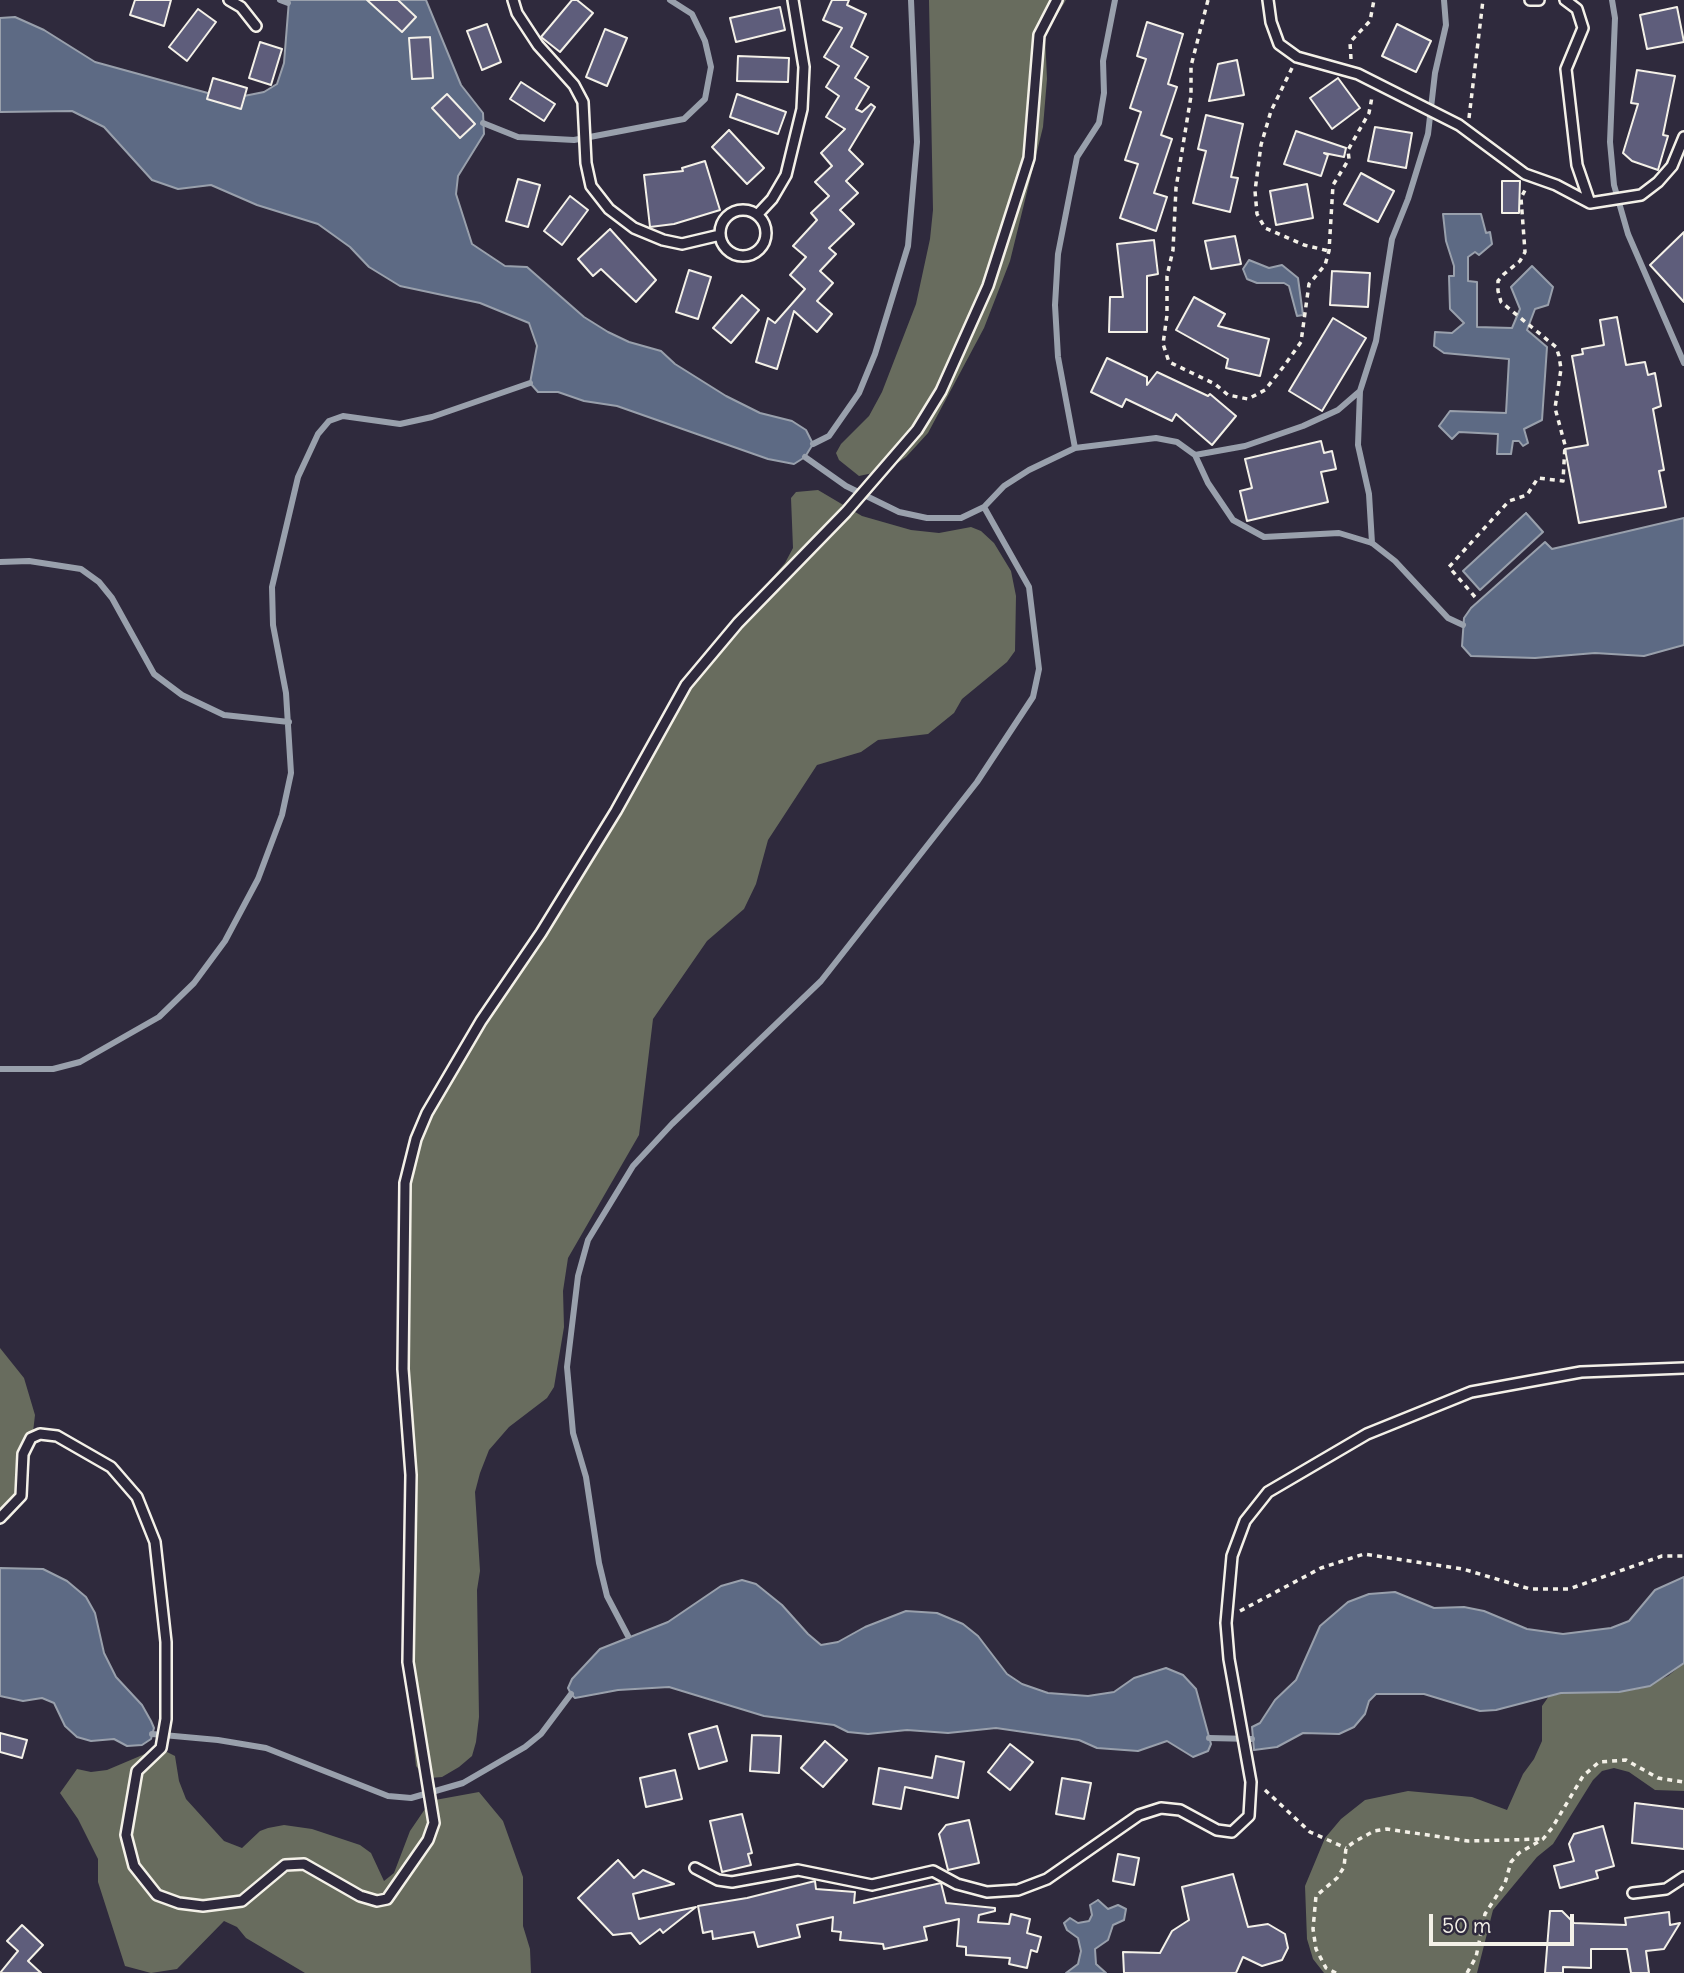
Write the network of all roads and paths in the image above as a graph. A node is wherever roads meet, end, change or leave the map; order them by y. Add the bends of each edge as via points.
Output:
1 (229, 0) edge
2 (513, 0) edge
3 (793, 0) edge
4 (1057, 0) edge
5 (1208, 0) edge
6 (1268, 0) edge
7 (1374, 0) edge
8 (1483, 0) edge
9 (1530, 0) edge
10 (1539, 0) edge
11 (1565, 0) edge
12 (256, 26) dead end
13 (1297, 57) junction
14 (1358, 74) junction
15 (1370, 81) junction
16 (1467, 130) junction
17 (1684, 137) edge
18 (1531, 176) junction
19 (1590, 203) junction
20 (758, 214) junction
21 (720, 235) junction
22 (1329, 251) junction
23 (1475, 597) dead end
24 (1684, 1368) edge
25 (0, 1518) edge
26 (1684, 1556) edge
27 (1234, 1614) dead end
28 (1249, 1765) junction
29 (1684, 1783) edge
30 (1543, 1839) junction
31 (1346, 1848) junction
32 (695, 1868) dead end
33 (1684, 1877) edge
34 (1633, 1893) dead end
35 (1336, 1973) edge
36 (1467, 1973) edge

1 - 12 lane
2 - 21 lane via 538,45 583,102 591,187 609,209 634,228 682,244
3 - 20 lane via 804,67 802,109 786,175
4 - 25 lane via 1039,35 1029,158 988,286 941,391 916,430 846,512 685,685 603,833 481,1021 416,1139 405,1183 403,1368 411,1475 408,1662 434,1823 428,1840 387,1899 360,1896 304,1864 285,1866 242,1901 204,1906 158,1895 134,1866 126,1835 137,1772 161,1748 166,1718 166,1642 155,1542 137,1497 111,1467 88,1452 57,1436 40,1434 31,1438 23,1454 21,1496
5 - 22 path via 1191,66 1167,276 1163,344 1169,362 1228,395 1248,399 1265,390 1301,342 1309,284 1325,265
6 - 13 lane via 1279,44
7 - 14 path via 1370,21 1350,42
8 - 16 path
9 - 10 lane
11 - 19 lane via 1577,9 1583,28 1566,69 1577,165
13 - 14 lane
13 - 22 path via 1271,111 1261,145 1257,214 1265,229
14 - 15 lane
15 - 16 lane
15 - 22 path via 1369,114 1333,185
16 - 18 lane via 1504,161
17 - 19 lane via 1672,166 1641,195
18 - 19 lane
18 - 23 path via 1521,198 1525,252 1498,281 1501,302 1556,347 1559,356 1555,408 1566,445 1563,481 1538,478 1527,495 1509,501 1449,567
20 - 21 lane via 734,211 723,221
20 - 21 lane via 767,236 753,255 731,253
24 - 28 lane via 1581,1372 1471,1392 1367,1434 1268,1492 1245,1521 1232,1556 1226,1623
26 - 27 path via 1662,1556 1569,1588 1530,1590 1463,1569 1364,1553 1321,1569
28 - 31 path via 1269,1797 1310,1832
28 - 32 lane via 1249,1816 1240,1828 1225,1833 1180,1810 1161,1808 1139,1815 1047,1879 1018,1889 986,1892 933,1871 872,1885 798,1870 732,1882
29 - 30 path via 1658,1778 1626,1760 1599,1762 1583,1776
30 - 31 path via 1468,1841 1387,1829 1374,1831
30 - 36 path via 1511,1862 1505,1883 1485,1914 1476,1957
31 - 35 path via 1344,1867 1316,1896 1314,1907 1316,1949 1326,1968
33 - 34 lane via 1666,1889

